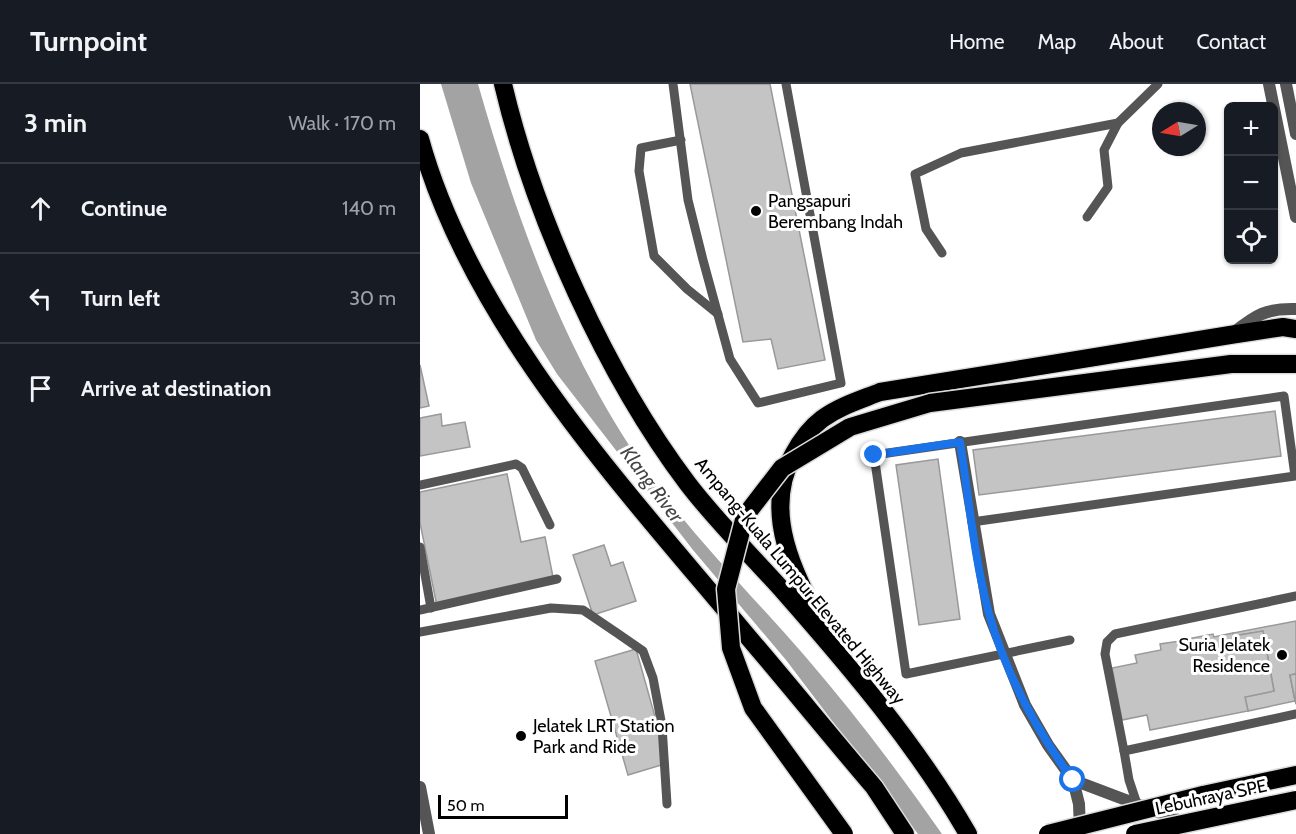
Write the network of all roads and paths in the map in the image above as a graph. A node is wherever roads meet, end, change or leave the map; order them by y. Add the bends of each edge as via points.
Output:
1 (503, 84) edge
2 (673, 84) edge
3 (786, 84) edge
4 (1158, 84) edge
5 (1269, 84) edge
6 (1286, 84) edge
7 (1118, 123) junction
8 (1296, 134) edge
9 (420, 139) edge
10 (681, 140) junction
11 (1087, 217) dead end
12 (1296, 217) edge
13 (942, 253) dead end
14 (1296, 309) edge
15 (718, 314) junction
16 (1296, 329) edge
17 (1230, 335) junction
18 (1296, 364) edge
19 (960, 442) junction
20 (420, 484) edge
21 (972, 522) junction
22 (550, 525) dead end
23 (420, 547) edge
24 (556, 579) dead end
25 (1296, 596) edge
26 (431, 608) junction
27 (420, 610) edge
28 (420, 632) edge
29 (1070, 640) dead end
30 (835, 649) junction
31 (1005, 655) junction
32 (1296, 714) edge
33 (1124, 751) junction
34 (1296, 775) edge
35 (1073, 780) junction
36 (420, 787) edge
37 (1296, 800) edge
38 (667, 804) dead end
39 (1138, 807) junction
40 (1194, 825) dead end
41 (426, 827) edge
42 (844, 834) edge
43 (905, 834) edge
44 (968, 834) edge
45 (1048, 834) edge
46 (1080, 834) edge
47 (1135, 834) edge

1 - 30 highway, Ampang-Kuala Lumpur Elevated Highway via 524,158 567,270 622,384 689,485
2 - 10 lane
3 - 15 lane via 841,383 758,404 730,359
4 - 7 lane
5 - 12 street
6 - 8 street
7 - 11 lane via 1104,150 1108,187
7 - 13 lane via 961,153 915,174 926,229
9 - 43 highway, bridge via 454,230 490,300 540,375 618,483 874,787
10 - 15 lane via 688,200
10 - 15 lane via 641,148 639,171 654,256
14 - 17 street via 1259,313
16 - 17 highway via 1283,327
17 - 30 highway, bridge via 880,392 845,405 820,420 801,441 787,466 780,519 786,548 801,585
18 - 42 highway, bridge via 1231,364 930,403 850,427 782,468 745,516 726,589 731,648 753,708
19 - 21 street
19 - 21 lane via 1284,396 1295,476
19 - 31 lane via 874,455 906,674
20 - 22 lane via 516,464 522,468
21 - 31 street via 989,614
23 - 26 lane
24 - 26 lane
25 - 33 lane via 1115,634 1107,642 1105,654
26 - 27 lane
28 - 38 lane via 551,608 583,610 626,639 643,651 653,678 663,726
29 - 31 lane
30 - 44 highway, Ampang-Kuala Lumpur Elevated Highway
31 - 35 street via 1025,705
32 - 33 lane
33 - 39 lane
34 - 45 highway, bridge
35 - 39 street
35 - 46 street
36 - 41 street
37 - 47 highway, Lebuhraya SPE, bridge
39 - 40 street

